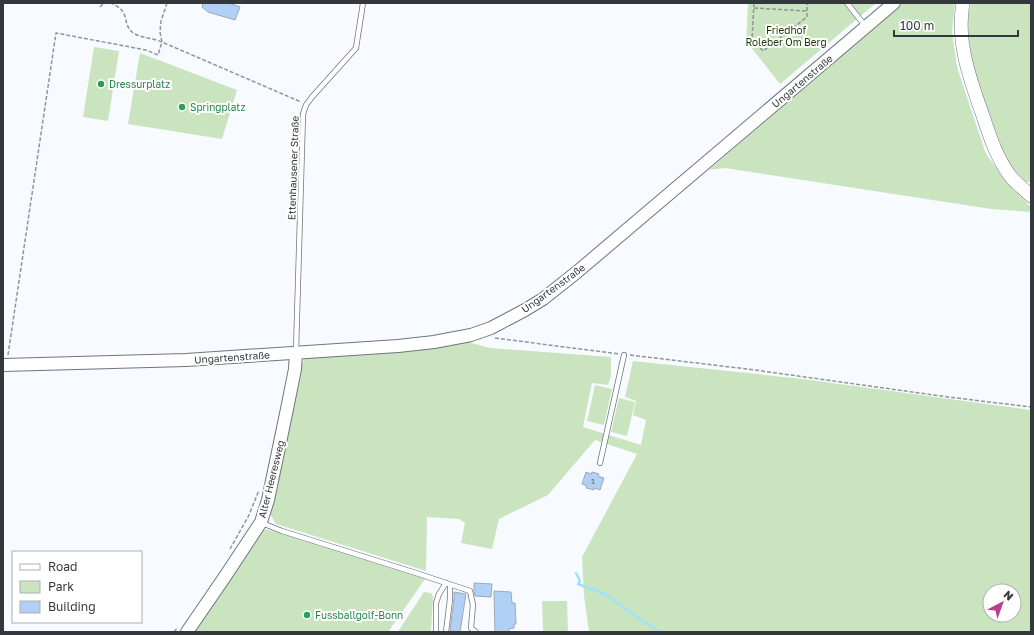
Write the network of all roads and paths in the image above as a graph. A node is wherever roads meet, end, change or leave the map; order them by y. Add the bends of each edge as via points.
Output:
1 (104, 3) edge
2 (110, 3) edge
3 (167, 3) edge
4 (363, 3) edge
5 (754, 3) edge
6 (807, 3) edge
7 (847, 3) edge
8 (894, 3) edge
9 (963, 3) edge
10 (100, 7) dead end
11 (754, 8) junction
12 (807, 11) junction
13 (866, 27) junction
14 (162, 42) junction
15 (306, 105) junction
16 (1031, 196) edge
17 (494, 338) dead end
18 (296, 353) junction
19 (624, 355) junction
20 (5, 365) edge
21 (1031, 407) edge
22 (600, 463) dead end
23 (260, 489) dead end
24 (261, 522) junction
25 (228, 553) dead end
26 (448, 584) junction
27 (182, 629) edge
28 (174, 632) edge
29 (436, 632) edge
30 (446, 632) edge
31 (476, 632) edge

1 - 10 path
2 - 14 path via 123,12 126,24 132,32
3 - 14 path via 161,20
4 - 15 lane, Ettenhausener Straße via 356,48
5 - 11 path
6 - 12 path
7 - 13 lane
8 - 13 street, Ungartenstraße
9 - 16 main road via 960,26 963,51 995,150 1012,177
11 - 12 path
11 - 12 path via 752,39 763,51 806,17
13 - 18 street, Ungartenstraße via 577,272 525,310 491,328 471,335 434,342
14 - 15 path
14 - 20 path via 158,55 146,50 56,33
15 - 18 lane, Ettenhausener Straße via 303,114
17 - 19 path
18 - 20 street, Ungartenstraße via 186,360
18 - 24 street, Alter Heeresweg via 287,409
19 - 21 path
19 - 22 lane
23 - 25 path via 249,516
24 - 26 lane
24 - 27 street, Alter Heeresweg via 224,578
26 - 29 lane via 439,594 436,603
26 - 30 lane via 450,600
26 - 31 lane via 470,591 473,606 471,628
27 - 28 path

